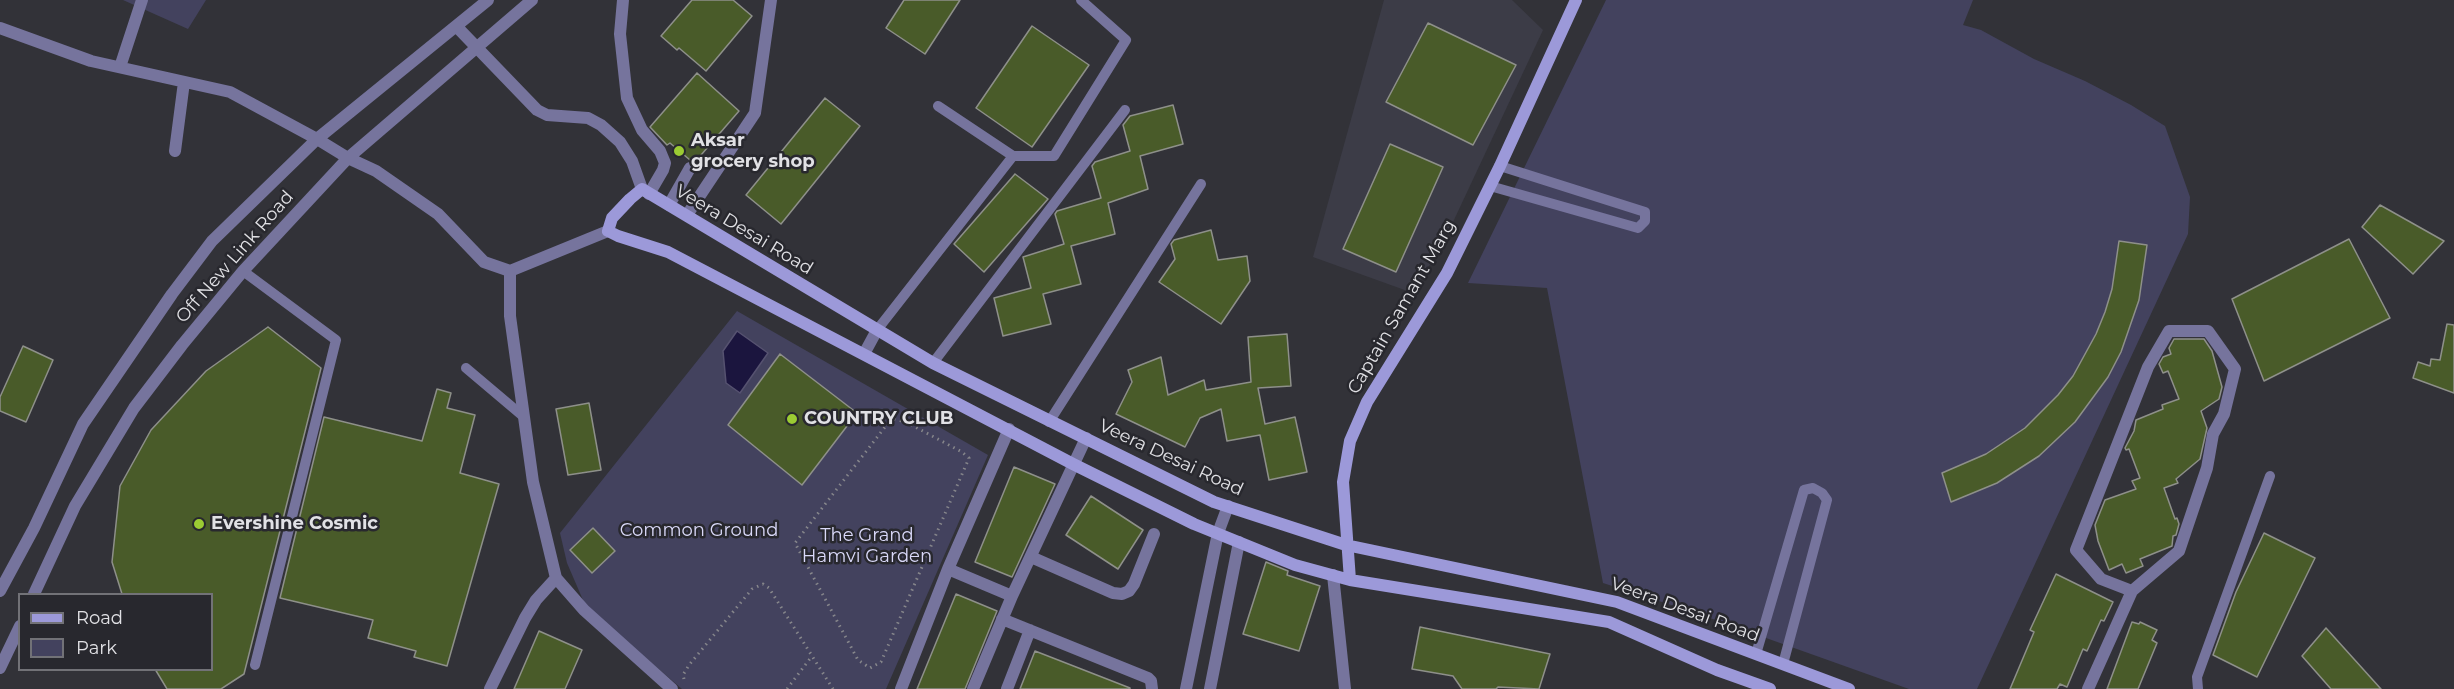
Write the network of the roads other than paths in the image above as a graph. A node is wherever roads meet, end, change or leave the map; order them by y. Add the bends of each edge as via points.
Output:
1 (142, 0) edge
2 (488, 0) edge
3 (532, 0) edge
4 (623, 0) edge
5 (771, 0) edge
6 (1081, 0) edge
7 (1576, 0) edge
8 (456, 26) junction
9 (0, 28) edge
10 (476, 48) junction
11 (120, 68) junction
12 (184, 82) junction
13 (938, 106) dead end
14 (1125, 110) dead end
15 (317, 139) junction
16 (175, 151) dead end
17 (1013, 156) junction
18 (348, 158) junction
19 (1500, 166) junction
20 (690, 168) dead end
21 (1201, 184) dead end
22 (1490, 186) junction
23 (645, 192) junction
24 (669, 205) junction
25 (687, 215) junction
26 (608, 231) junction
27 (243, 271) junction
28 (510, 272) junction
29 (877, 330) junction
30 (864, 354) junction
31 (933, 363) junction
32 (466, 368) dead end
33 (524, 417) junction
34 (1049, 422) junction
35 (1009, 429) junction
36 (1086, 438) junction
37 (1073, 464) junction
38 (2271, 476) dead end
39 (1228, 506) junction
40 (1218, 533) junction
41 (1154, 534) dead end
42 (1239, 542) junction
43 (1346, 545) junction
44 (1030, 557) junction
45 (948, 569) junction
46 (1333, 575) junction
47 (556, 578) junction
48 (1350, 580) junction
49 (0, 591) edge
50 (2132, 591) junction
51 (34, 593) edge
52 (1012, 596) junction
53 (1599, 598) junction
54 (1002, 619) junction
55 (1596, 620) junction
56 (18, 630) edge
57 (1030, 630) junction
58 (1756, 654) junction
59 (1782, 664) junction
60 (255, 665) dead end
61 (0, 668) edge
62 (977, 688) edge
63 (490, 689) edge
64 (672, 689) edge
65 (901, 689) edge
66 (1007, 689) edge
67 (1152, 689) edge
68 (1186, 689) edge
69 (1210, 689) edge
70 (1345, 689) edge
71 (1770, 689) edge
72 (1849, 689) edge
73 (2088, 689) edge
74 (2198, 689) edge

1 - 11 street
2 - 8 street, Off New Link Road
3 - 10 street, Off New Link Road
4 - 23 street via 620,34 627,98 642,130 665,163
5 - 25 street via 755,113
6 - 17 lane via 1126,40 1054,156
7 - 19 street, Captain Samant Marg
8 - 10 street
8 - 15 street, Off New Link Road
9 - 11 street
10 - 18 street, Off New Link Road
10 - 23 street via 537,110 546,115 588,118 602,125 621,142
11 - 12 street
12 - 15 street via 230,92
12 - 16 street
13 - 17 lane
14 - 31 lane
15 - 18 street
15 - 49 street, Off New Link Road via 212,241 172,294 83,424
17 - 29 lane
18 - 27 street, Off New Link Road
18 - 28 street via 376,171 438,214 484,262
19 - 22 street, Captain Samant Marg
19 - 22 lane via 1645,212 1645,221 1638,228
20 - 24 street
21 - 34 lane
22 - 43 street, Captain Samant Marg via 1447,273 1367,402 1350,441 1343,482
23 - 24 street, Veera Desai Road
23 - 26 street via 620,208
24 - 25 street, Veera Desai Road
25 - 29 street, Veera Desai Road
26 - 28 street
26 - 30 street via 668,252
27 - 51 street, Off New Link Road via 135,408 75,506
27 - 60 lane via 336,340
28 - 33 street via 510,316
29 - 30 street
29 - 31 street, Veera Desai Road
30 - 35 street
31 - 34 street, Veera Desai Road
32 - 33 lane
33 - 47 street via 533,482
34 - 36 street, Veera Desai Road
35 - 37 street
35 - 45 street
36 - 37 street
36 - 39 street, Veera Desai Road
37 - 40 street
37 - 44 street
38 - 74 lane via 2197,677
39 - 40 street
39 - 43 street, Veera Desai Road
40 - 42 street
40 - 68 street
41 - 44 street via 1134,584 1122,594
42 - 46 street via 1295,565
42 - 69 street
43 - 48 street, Captain Samant Marg
43 - 53 street, Veera Desai Road
44 - 52 street
45 - 52 street
45 - 65 street
46 - 48 street
46 - 70 street
47 - 63 street via 525,618
47 - 64 street via 584,610
48 - 55 street
50 - 50 street via 2179,551 2207,468 2212,434 2224,414 2235,369 2208,331 2169,331 2148,367 2076,550 2101,579
50 - 73 street
52 - 54 street
53 - 55 street
53 - 58 street, Veera Desai Road
54 - 57 street
54 - 62 street
55 - 71 street
56 - 61 street
57 - 66 street
57 - 67 street via 1148,678
58 - 59 street, Veera Desai Road
58 - 59 lane via 1804,490 1813,488 1827,500
59 - 72 street, Veera Desai Road

